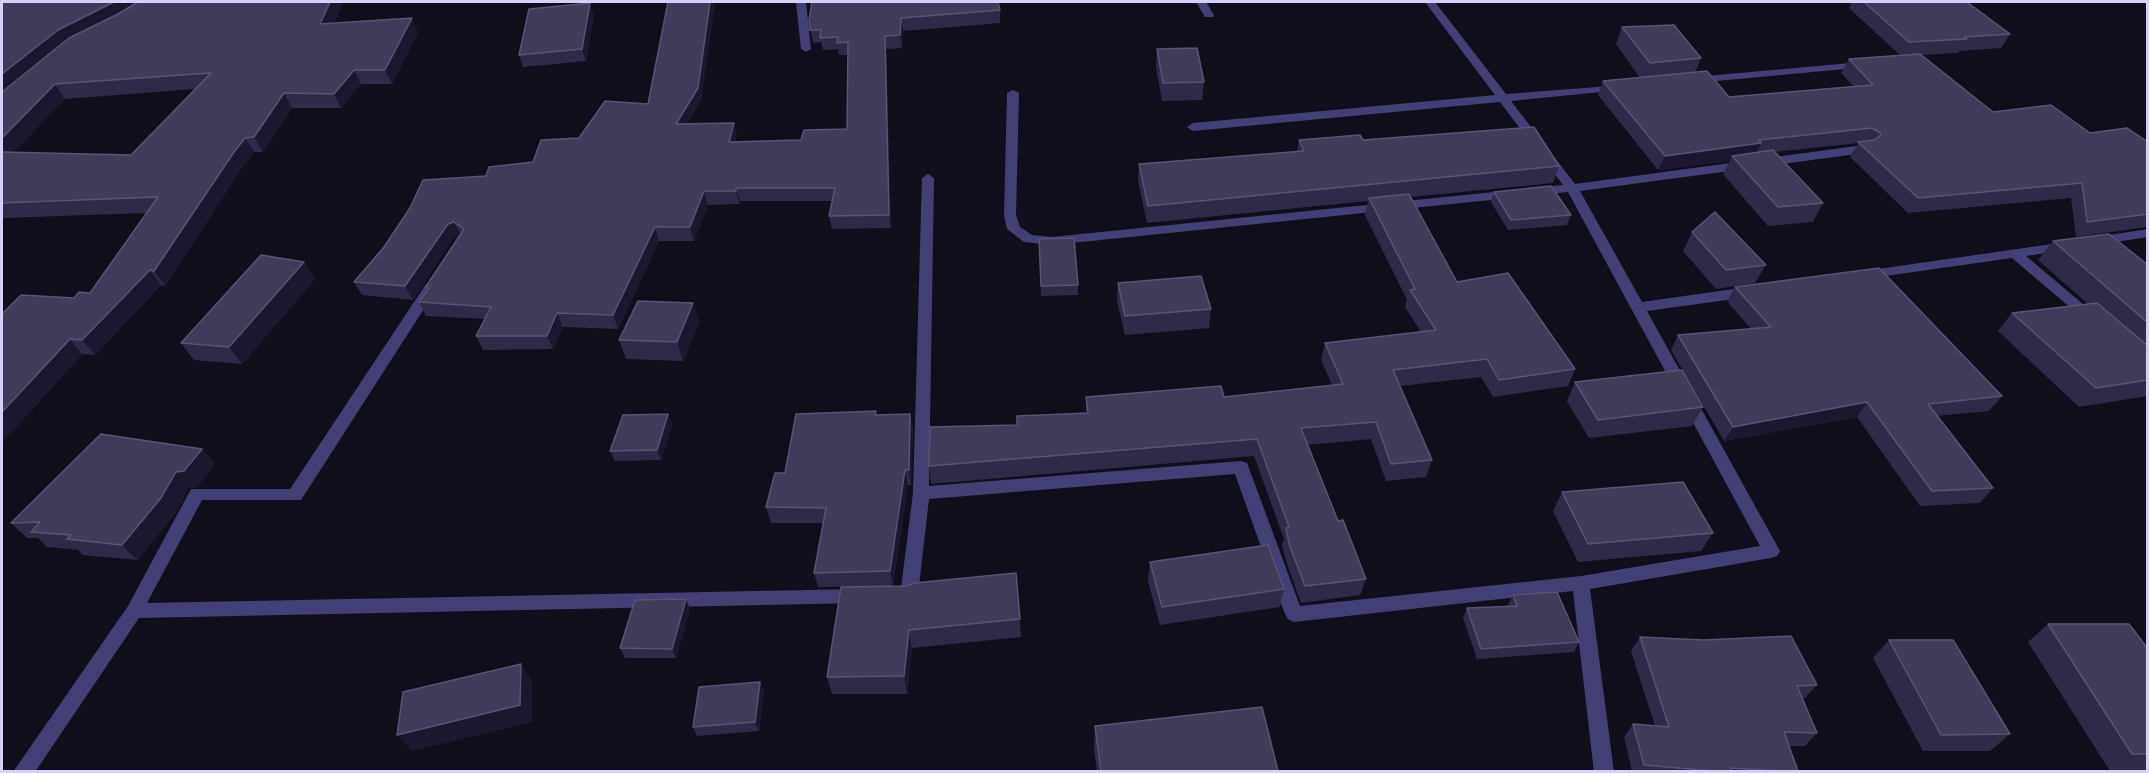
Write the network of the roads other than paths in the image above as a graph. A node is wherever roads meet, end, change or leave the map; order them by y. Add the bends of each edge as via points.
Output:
1 (801, 2) edge
2 (1201, 2) edge
3 (1430, 2) edge
4 (1209, 15) dead end
5 (806, 49) dead end
6 (1877, 64) edge
7 (1679, 81) edge
8 (1632, 86) edge
9 (1013, 93) dead end
10 (1504, 97) junction
11 (1193, 127) dead end
12 (1864, 149) edge
13 (928, 178) dead end
14 (1572, 188) junction
15 (2148, 233) edge
16 (2015, 254) junction
17 (442, 270) edge
18 (1849, 278) edge
19 (1766, 289) edge
20 (1636, 308) junction
21 (2106, 331) edge
22 (921, 493) junction
23 (1581, 583) junction
24 (134, 611) junction
25 (22, 771) edge
26 (1604, 771) edge

1 - 5 street
2 - 4 street
3 - 10 street
6 - 7 street
8 - 10 street
9 - 14 street via 1010,215 1014,230 1029,239 1052,241
10 - 11 street
10 - 14 street
12 - 14 street
13 - 22 street
14 - 20 street
15 - 16 street
16 - 18 street
16 - 21 street
17 - 24 street via 295,495 197,494
19 - 20 street
20 - 23 street via 1771,551
22 - 23 street via 1241,467 1294,614
22 - 24 street via 909,595
23 - 26 street
24 - 25 street

